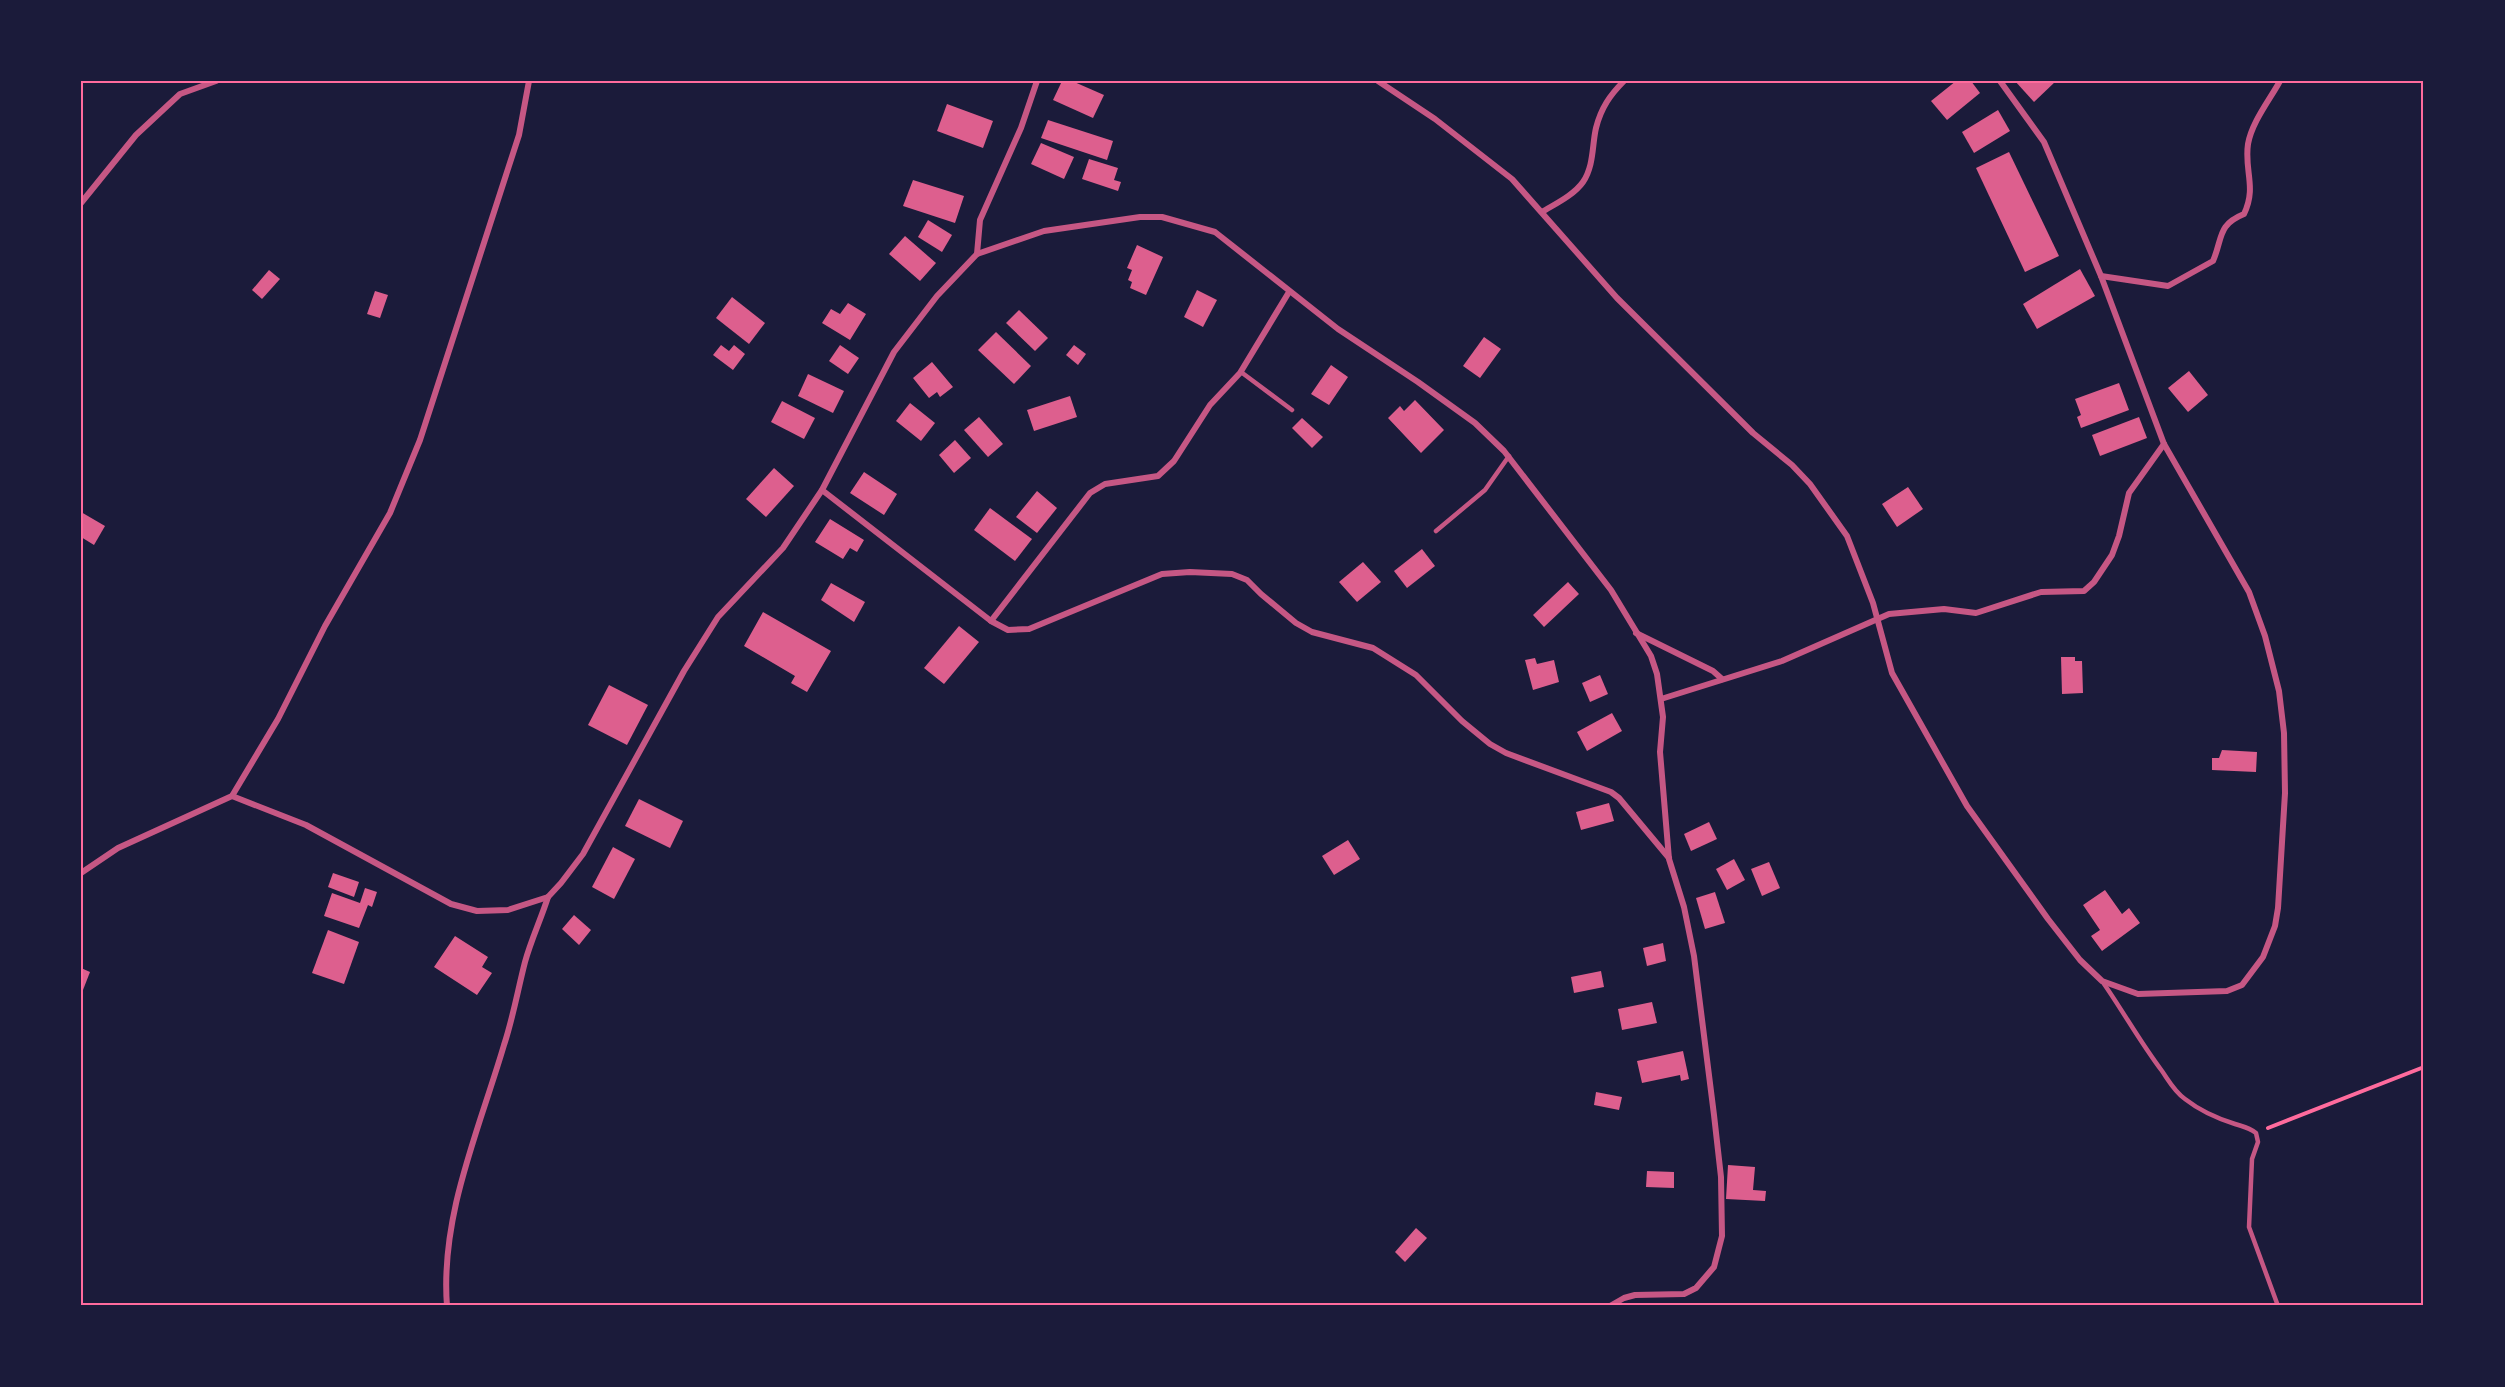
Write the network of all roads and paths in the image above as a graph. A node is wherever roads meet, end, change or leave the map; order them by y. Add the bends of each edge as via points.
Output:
1 (216, 81) edge
2 (529, 81) edge
3 (1036, 81) edge
4 (1378, 81) edge
5 (1624, 81) edge
6 (2000, 81) edge
7 (2280, 81) edge
8 (205, 82) edge
9 (81, 203) edge
10 (1542, 212) junction
11 (977, 254) junction
12 (2101, 276) junction
13 (1289, 292) junction
14 (1241, 372) junction
15 (1292, 410) dead end
16 (2164, 444) junction
17 (1509, 456) junction
18 (822, 490) junction
19 (1436, 531) dead end
20 (1878, 618) junction
21 (991, 621) junction
22 (1636, 633) junction
23 (1722, 679) junction
24 (1661, 699) junction
25 (232, 796) junction
26 (1669, 859) junction
27 (81, 873) edge
28 (548, 897) junction
29 (2102, 981) junction
30 (2424, 1067) edge
31 (2256, 1132) junction
32 (447, 1306) edge
33 (1610, 1306) edge
34 (2278, 1306) edge

1 - 8 street
2 - 25 street via 519,135 420,440 399,492 278,719
3 - 11 street via 1021,129 980,220
4 - 10 street via 1478,150
5 - 10 street via 1604,104 1583,182
6 - 12 street via 2044,142
7 - 12 street via 2248,145 2250,201 2244,214 2225,226 2213,261 2168,286
8 - 9 street via 180,94 136,135
10 - 20 street via 1617,298 1810,484 1847,536
11 - 13 street via 1044,231 1162,217 1215,232
11 - 18 street via 937,296 894,352
12 - 16 street
13 - 14 street
13 - 17 street via 1474,423
14 - 15 lane
14 - 21 street via 1210,405 1174,460 1158,476 1105,484 1090,493
16 - 20 street via 2128,493 2112,555 2084,591 2041,592 1976,613 1944,609
16 - 29 street via 2249,592 2276,680 2284,733 2285,793 2278,908 2263,957 2242,985 2227,991 2138,994
17 - 19 lane via 1485,490
17 - 22 street via 1611,590
18 - 21 street
18 - 28 street via 783,548 718,617 583,854
20 - 23 street via 1782,661
20 - 29 street via 1892,673 1967,806 2048,919
21 - 26 street via 1008,630 1029,629 1162,574 1232,574 1247,580 1312,632 1372,648 1416,675 1462,721 1498,748 1611,792
22 - 23 street
22 - 24 street via 1651,656
23 - 24 street
24 - 26 street via 1660,752
25 - 27 street via 118,848
25 - 28 street via 306,825 451,904 477,911 508,910
26 - 33 street via 1694,956 1721,1177 1722,1236 1714,1267 1696,1288 1684,1294 1635,1295
28 - 32 street via 468,1153 452,1230
29 - 31 lane via 2174,1089 2204,1110
30 - 31 path
31 - 34 lane via 2249,1227

